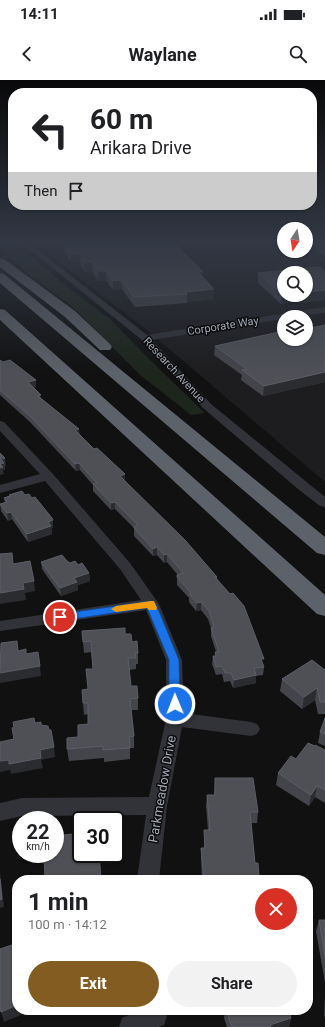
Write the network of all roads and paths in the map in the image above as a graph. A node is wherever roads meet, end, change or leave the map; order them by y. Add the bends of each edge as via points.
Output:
1 (9, 284) edge
2 (31, 284) edge
3 (77, 284) edge
4 (325, 310) edge
5 (0, 313) edge
6 (0, 317) edge
7 (24, 334) junction
8 (145, 338) junction
9 (146, 397) junction
10 (0, 424) edge
11 (48, 476) junction
12 (0, 489) edge
13 (325, 503) edge
14 (325, 548) edge
15 (151, 604) junction
16 (325, 608) edge
17 (0, 626) edge
18 (175, 719) junction
19 (251, 729) dead end
20 (157, 806) junction
21 (0, 812) edge
22 (149, 875) edge
23 (156, 1018) edge
24 (131, 1027) edge

1 - 9 highway
2 - 9 highway via 86,328 136,378
3 - 8 street, Research Avenue
4 - 8 street, Corporate Way
5 - 7 highway
6 - 7 highway
7 - 16 highway
8 - 13 street, Research Avenue via 207,406
9 - 14 highway
10 - 11 street, Parkmeadow Drive
11 - 12 street
11 - 15 street, Parkmeadow Drive via 125,566
15 - 17 street
15 - 18 street, Parkmeadow Drive via 174,660
18 - 19 street
18 - 20 street, Parkmeadow Drive
20 - 21 street via 22,807
20 - 22 street, Parkmeadow Drive
23 - 24 street

